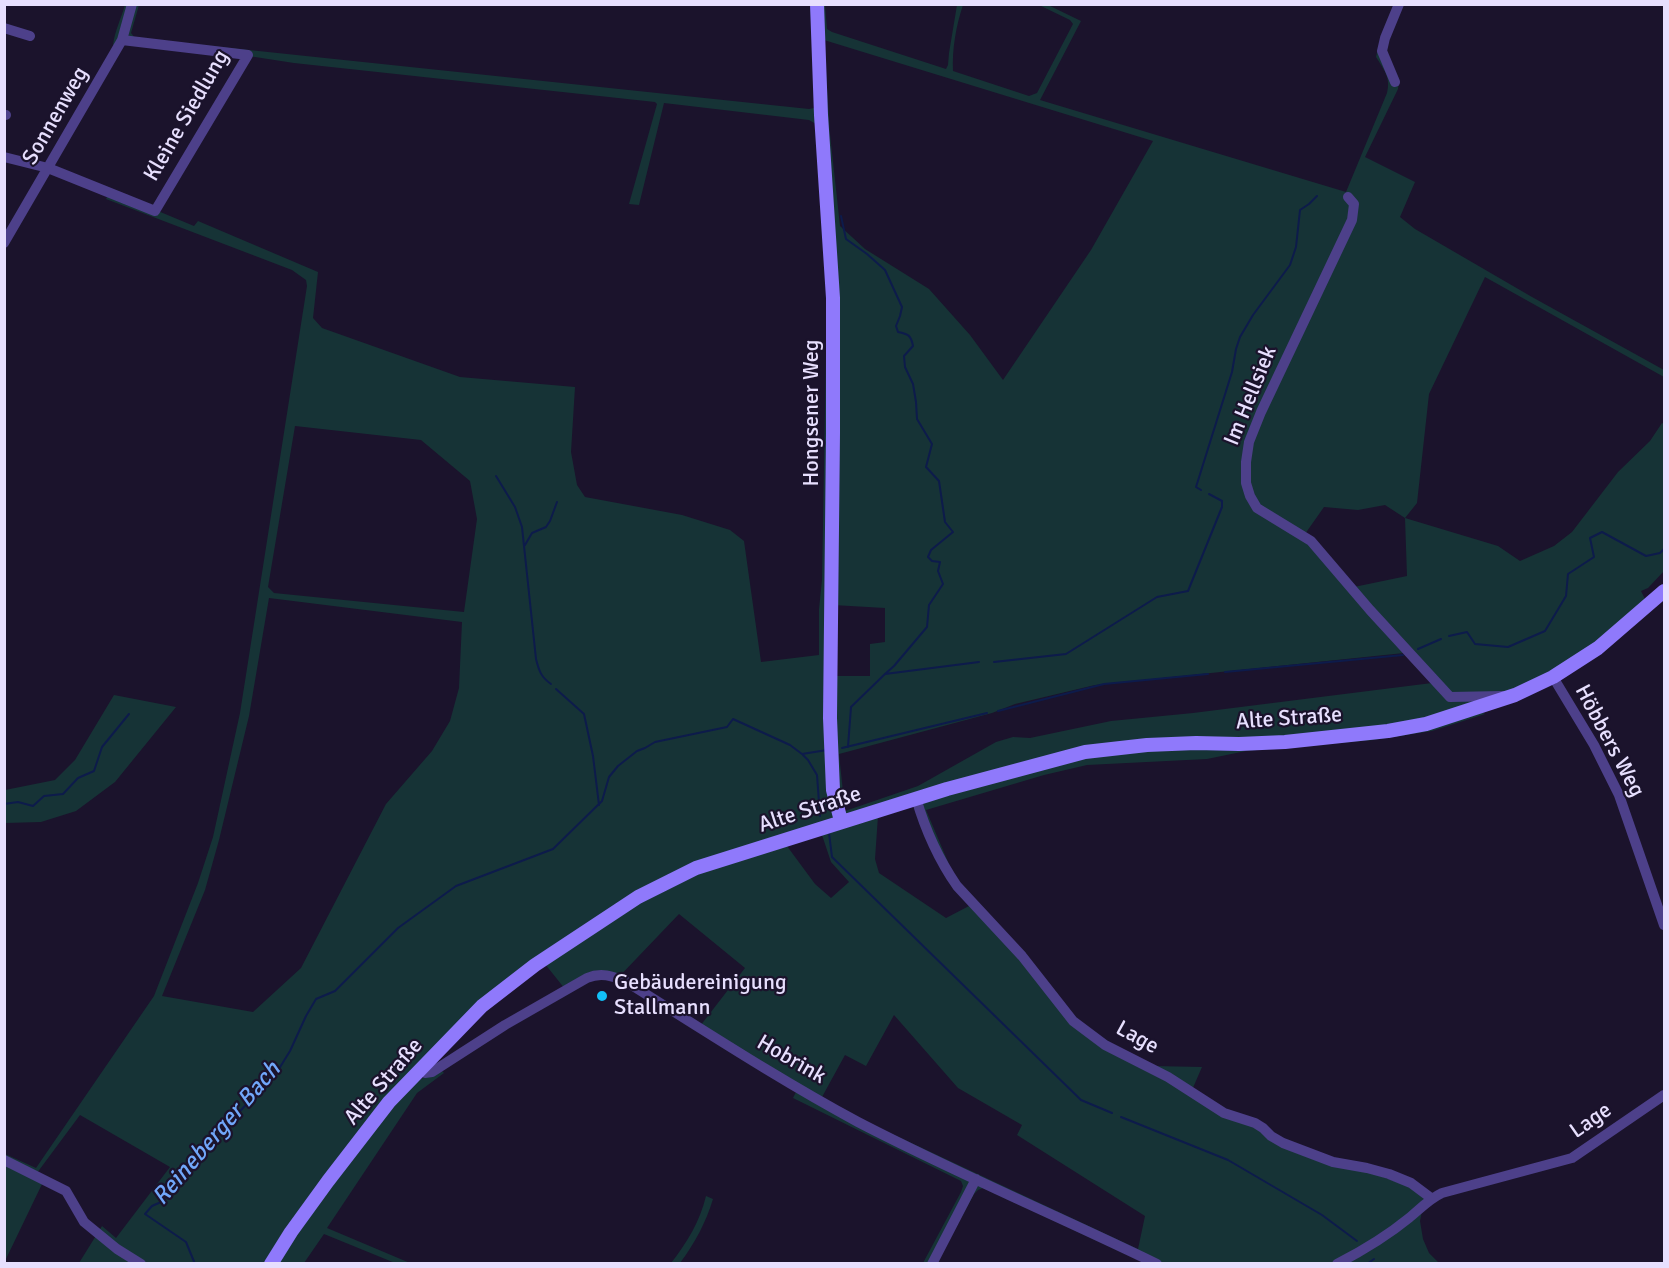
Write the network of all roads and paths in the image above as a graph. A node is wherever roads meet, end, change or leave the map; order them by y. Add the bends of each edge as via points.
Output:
1 (132, 4) edge
2 (817, 4) edge
3 (1399, 4) edge
4 (4, 28) edge
5 (30, 36) dead end
6 (122, 40) junction
7 (1395, 82) dead end
8 (4, 157) edge
9 (48, 168) junction
10 (1348, 197) dead end
11 (4, 243) edge
12 (1344, 579) joint
13 (1665, 591) edge
14 (1553, 677) junction
15 (1515, 695) junction
16 (916, 798) junction
17 (841, 821) junction
18 (1665, 926) edge
19 (421, 1069) junction
20 (1665, 1095) edge
21 (4, 1160) edge
22 (976, 1179) junction
23 (1431, 1198) junction
24 (141, 1263) edge
25 (271, 1263) edge
26 (932, 1263) edge
27 (1158, 1263) edge
28 (1337, 1263) edge

1 - 6 street, Sonnenweg
2 - 17 main road, Hongsener Weg via 833,298 830,717 833,790
3 - 7 street via 1382,51
4 - 5 street
6 - 9 street, Sonnenweg
6 - 9 street, Kleine Siedlung via 248,55 155,211
8 - 9 street
9 - 11 street, Sonnenweg
10 - 12 street, Im Hellsiek via 1354,204 1352,220 1260,412 1245,462 1246,483 1257,508 1311,541
12 - 15 street, Alte Straße via 1450,697
13 - 14 main road, Alte Straße via 1598,648
14 - 15 main road, Alte Straße
14 - 18 street, Höbbers Weg via 1619,795
15 - 16 main road, Alte Straße via 1426,724 1377,732 1285,742 1147,745 1085,752
16 - 17 main road, Alte Straße
16 - 23 street, Lage via 922,818 957,886 1022,956 1072,1021 1105,1045 1168,1077 1224,1113 1255,1123 1283,1143 1411,1183
17 - 19 main road, Alte Straße via 696,868 638,897 535,965 482,1006
19 - 22 street, Hobrink via 432,1072 587,978 597,974 614,977 858,1122
19 - 25 main road, Alte Straße via 389,1102
20 - 23 street, Lage via 1572,1158
21 - 24 street via 66,1191 84,1222
22 - 26 street
22 - 27 street, Hobrink
23 - 28 street, Lage via 1409,1218

